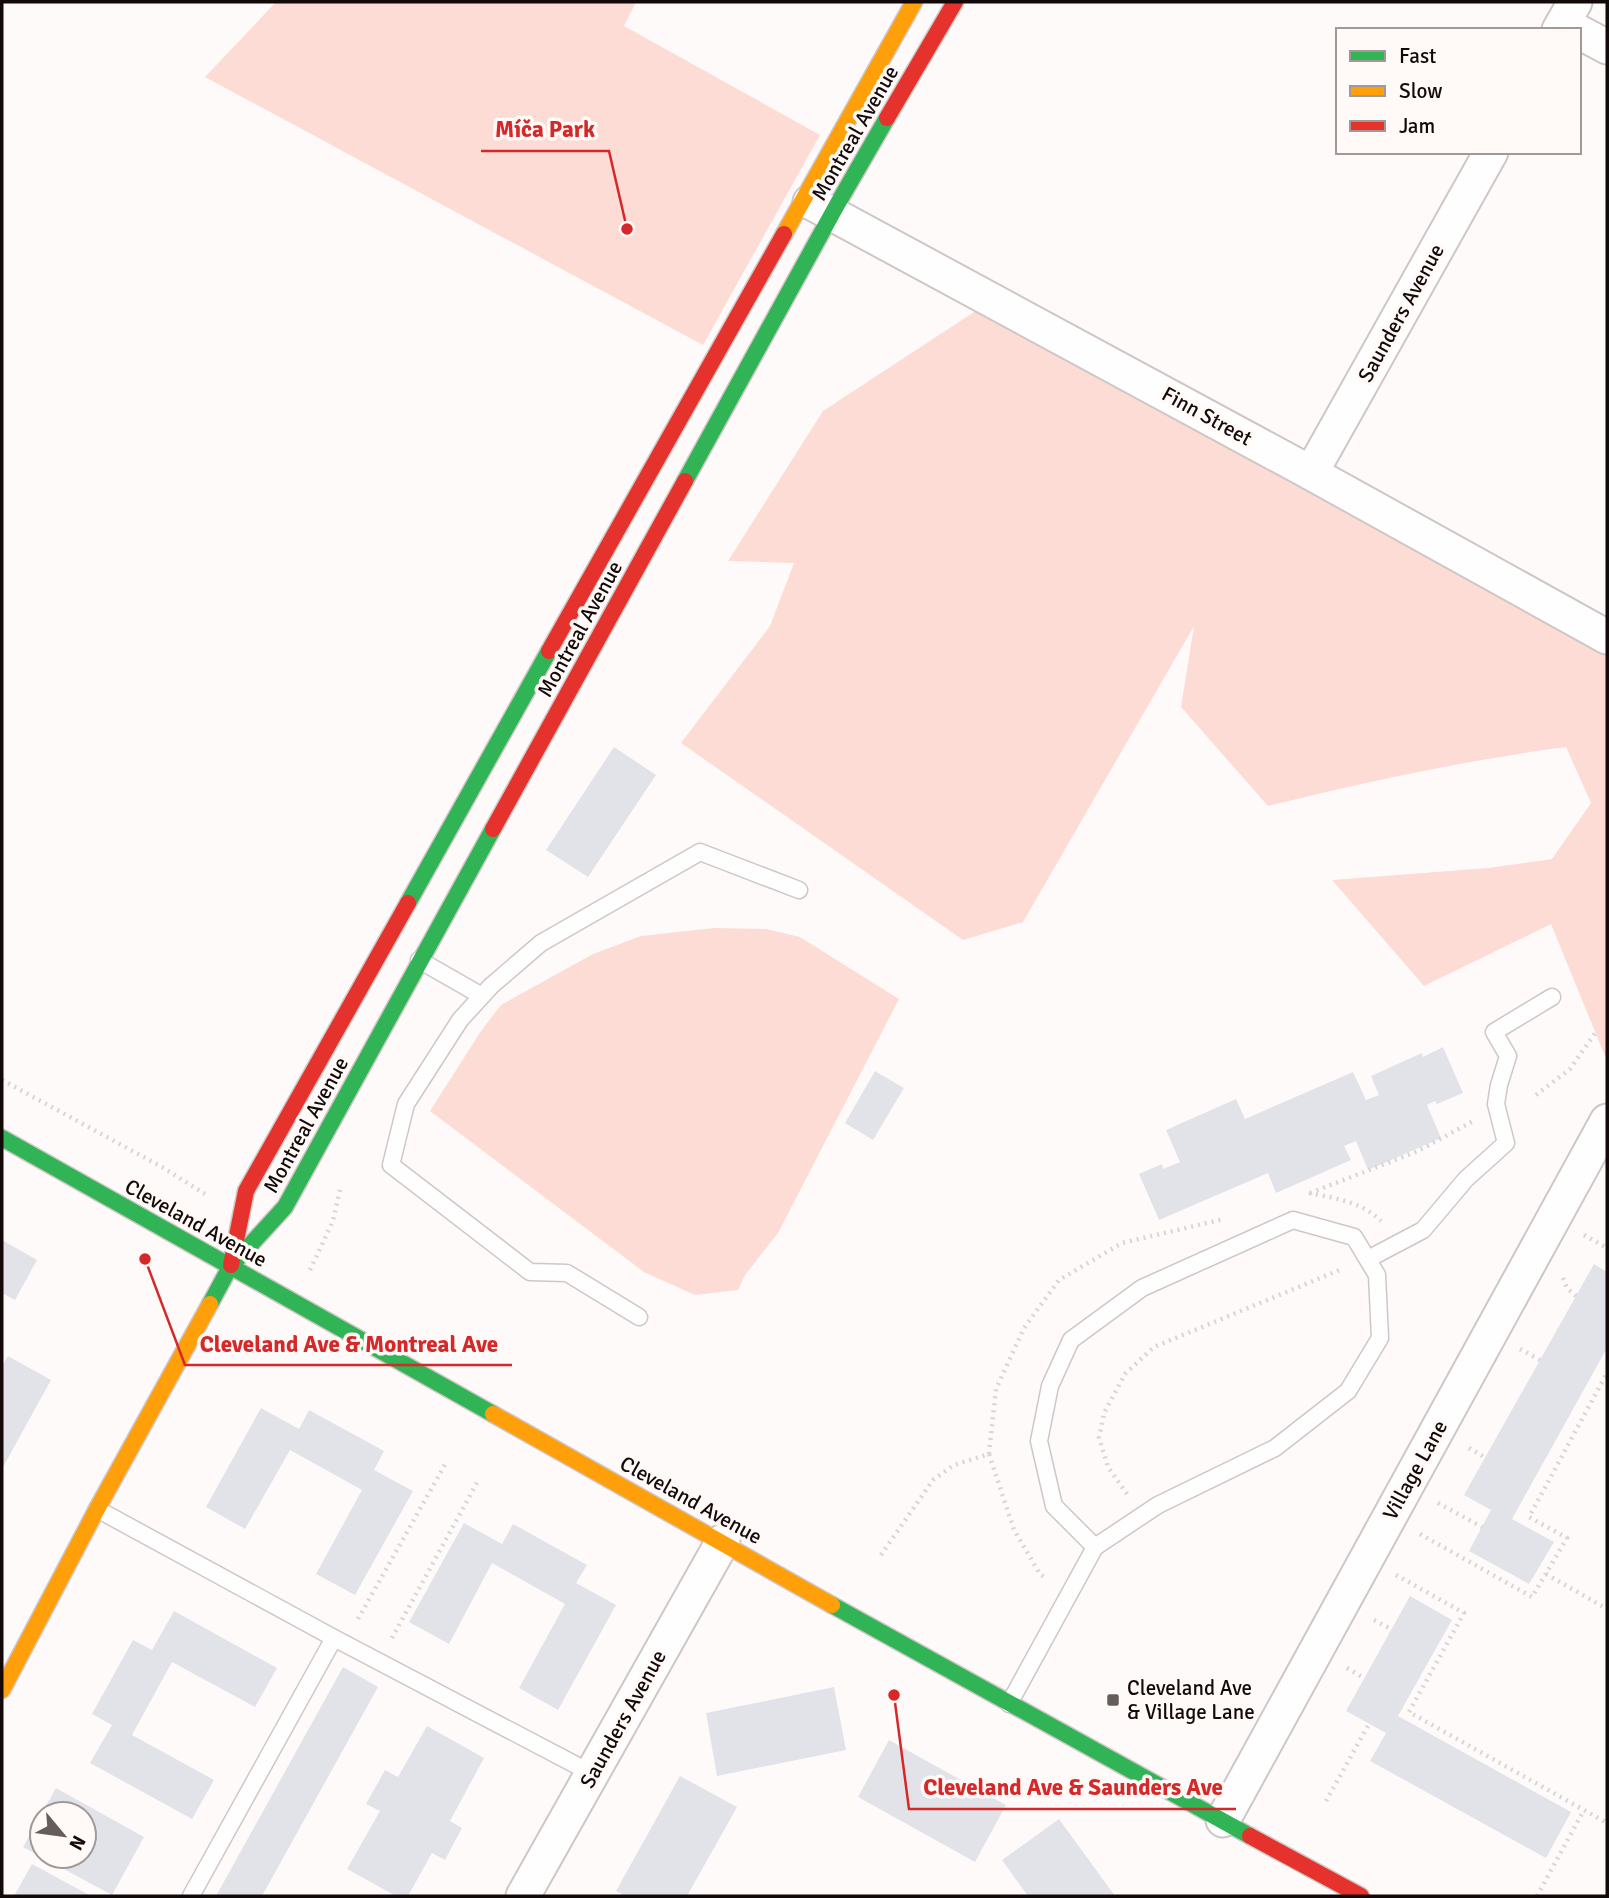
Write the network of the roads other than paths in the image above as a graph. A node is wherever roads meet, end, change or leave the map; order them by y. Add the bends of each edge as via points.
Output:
1 (914, 2) edge
2 (955, 2) edge
3 (1581, 30) edge
4 (1607, 47) edge
5 (1490, 154) edge
6 (818, 207) junction
7 (1311, 473) junction
8 (1607, 637) edge
9 (799, 890) dead end
10 (403, 951) junction
11 (482, 996) junction
12 (1552, 997) dead end
13 (1607, 1121) edge
14 (2, 1138) edge
15 (1368, 1259) junction
16 (230, 1267) junction
17 (639, 1317) dead end
18 (97, 1509) junction
19 (723, 1541) junction
20 (1095, 1546) junction
21 (339, 1641) junction
22 (2, 1690) edge
23 (1009, 1704) junction
24 (593, 1774) junction
25 (1223, 1820) junction
26 (191, 1896) edge
27 (523, 1896) edge
28 (1360, 1896) edge

1 - 6 street, Montreal Avenue
2 - 6 street, Montreal Avenue
3 - 4 street
5 - 7 street, Saunders Avenue
6 - 7 street, Finn Street
6 - 10 street, Montreal Avenue
6 - 10 street, Montreal Avenue
7 - 8 street, Finn Street
9 - 11 lane via 699,852 541,943
10 - 11 lane
10 - 16 street, Montreal Avenue via 285,1207
10 - 16 street, Montreal Avenue via 246,1191
11 - 17 lane via 460,1020 406,1104 391,1165 530,1272 567,1273
12 - 15 lane via 1494,1032 1508,1056 1496,1104 1506,1143 1466,1179 1423,1230
13 - 25 street, Village Lane
14 - 16 street, Cleveland Avenue
15 - 20 lane via 1377,1275 1380,1338 1348,1391 1275,1448 1142,1515
15 - 20 lane via 1354,1237 1293,1220 1142,1288 1071,1340 1051,1385 1039,1441 1054,1506
16 - 18 street, Montreal Avenue
16 - 19 street, Cleveland Avenue
18 - 21 lane
18 - 22 street, Montreal Avenue
19 - 23 street, Cleveland Avenue
19 - 24 street, Saunders Avenue
20 - 23 lane
21 - 24 lane
21 - 26 lane
23 - 25 street, Cleveland Avenue
24 - 27 street, Saunders Avenue
25 - 28 street, Cleveland Avenue

